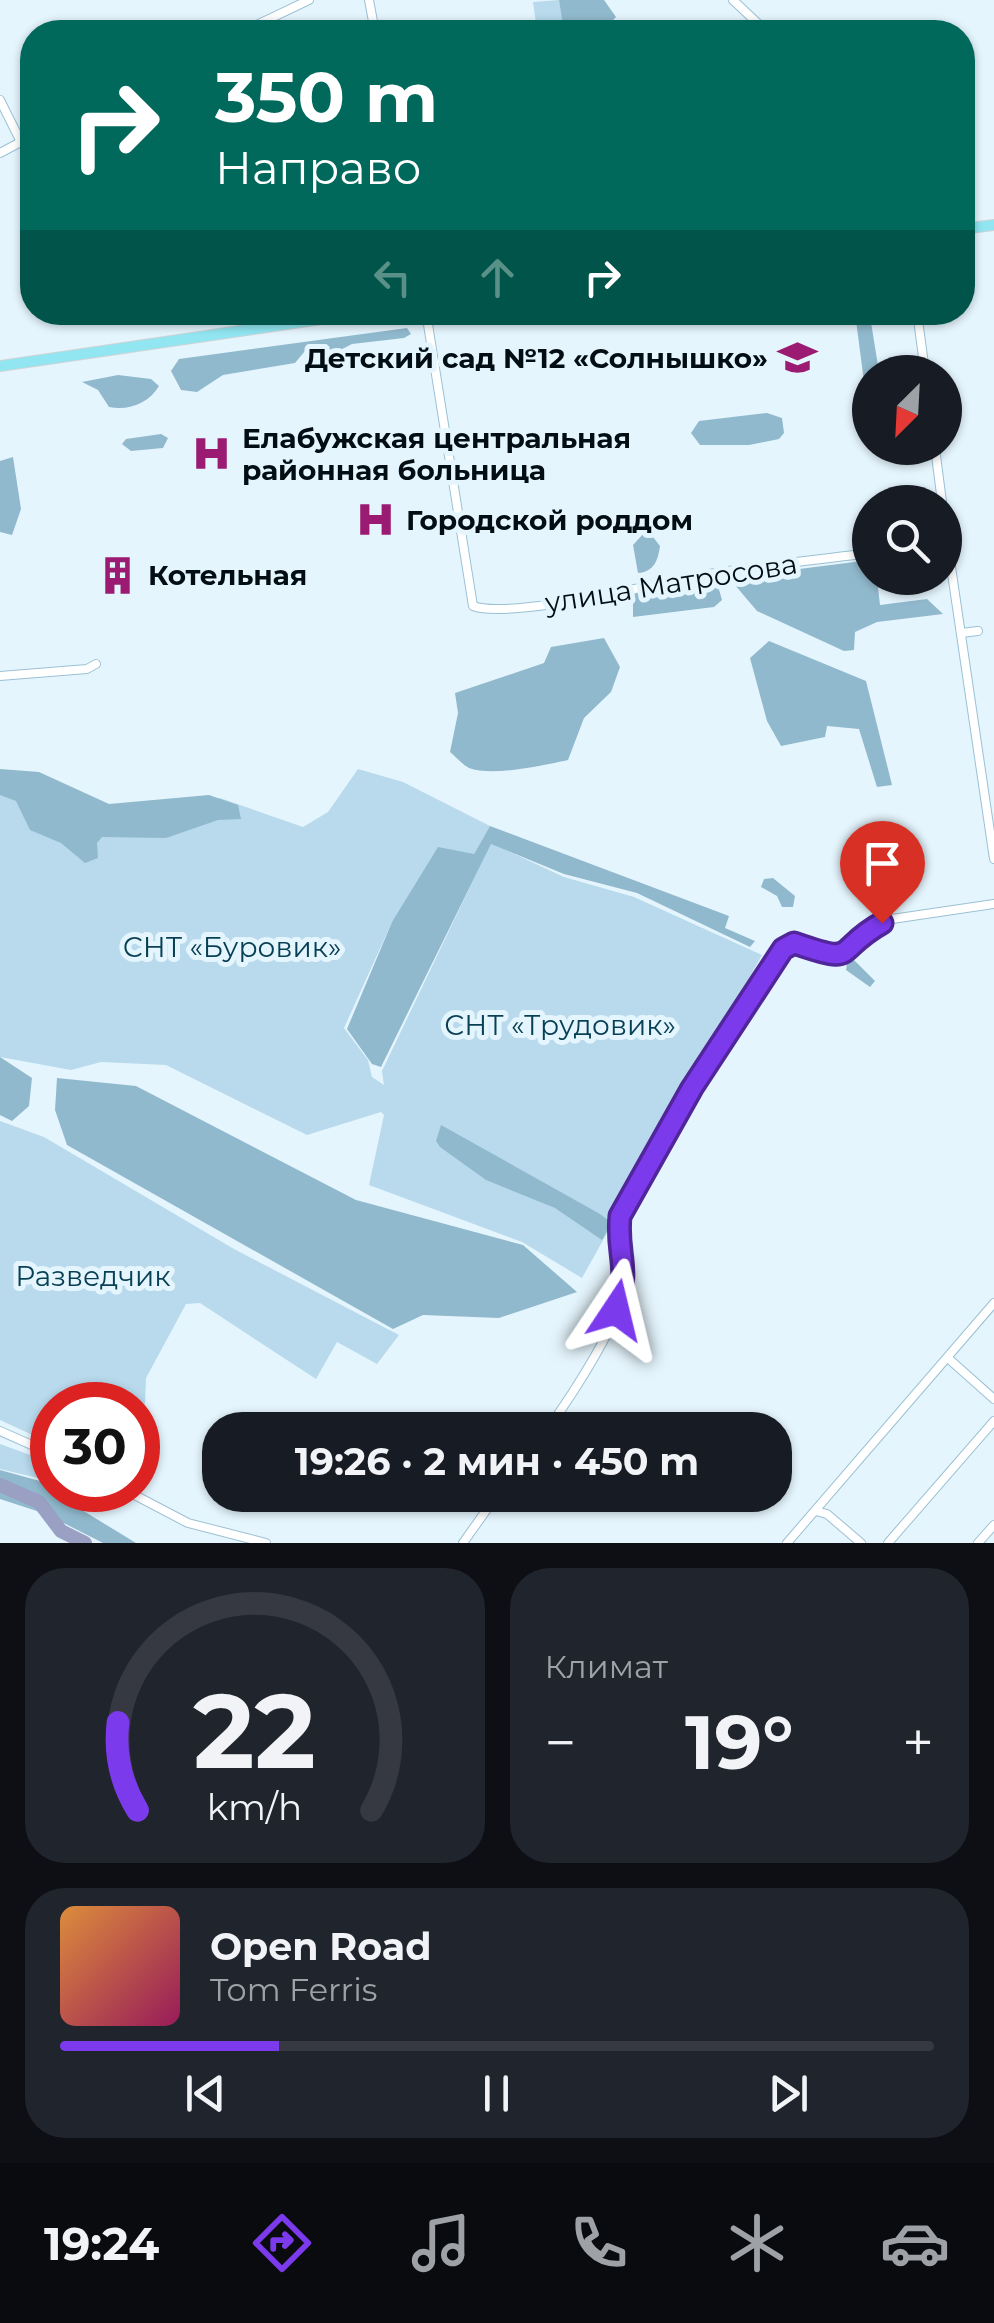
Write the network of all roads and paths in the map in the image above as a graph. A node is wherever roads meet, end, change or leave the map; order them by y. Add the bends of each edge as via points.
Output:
1 (309, 0) edge
2 (733, 0) edge
3 (267, 20) edge
4 (754, 20) edge
5 (0, 100) edge
6 (20, 142) joint
7 (0, 153) edge
8 (281, 325) edge
9 (428, 325) edge
10 (918, 325) edge
11 (923, 355) edge
12 (0, 366) edge
13 (852, 556) edge
14 (955, 595) edge
15 (978, 631) dead end
16 (961, 633) junction
17 (96, 664) dead end
18 (0, 676) edge
19 (994, 859) edge
20 (994, 904) edge
21 (994, 1304) edge
22 (949, 1358) junction
23 (994, 1399) edge
24 (558, 1412) edge
25 (994, 1421) edge
26 (0, 1431) edge
27 (30, 1444) edge
28 (160, 1507) edge
29 (816, 1511) junction
30 (485, 1512) edge
31 (994, 1525) edge
32 (266, 1543) edge
33 (463, 1543) edge
34 (788, 1543) edge
35 (861, 1543) edge
36 (888, 1543) edge
37 (978, 1543) edge

1 - 3 street
2 - 4 street
5 - 6 street
6 - 7 street
8 - 12 main road
9 - 13 street, улица Матросова via 473,606 552,602
10 - 11 street
14 - 16 street
15 - 16 street
16 - 19 street
17 - 18 street
20 - 24 street via 892,920 842,955 794,943 783,949 692,1088 620,1216 626,1282
21 - 22 street
22 - 23 street
22 - 29 street
25 - 36 street
26 - 27 street
28 - 32 street via 202,1528
29 - 34 street
29 - 35 street
30 - 33 street
31 - 37 street

